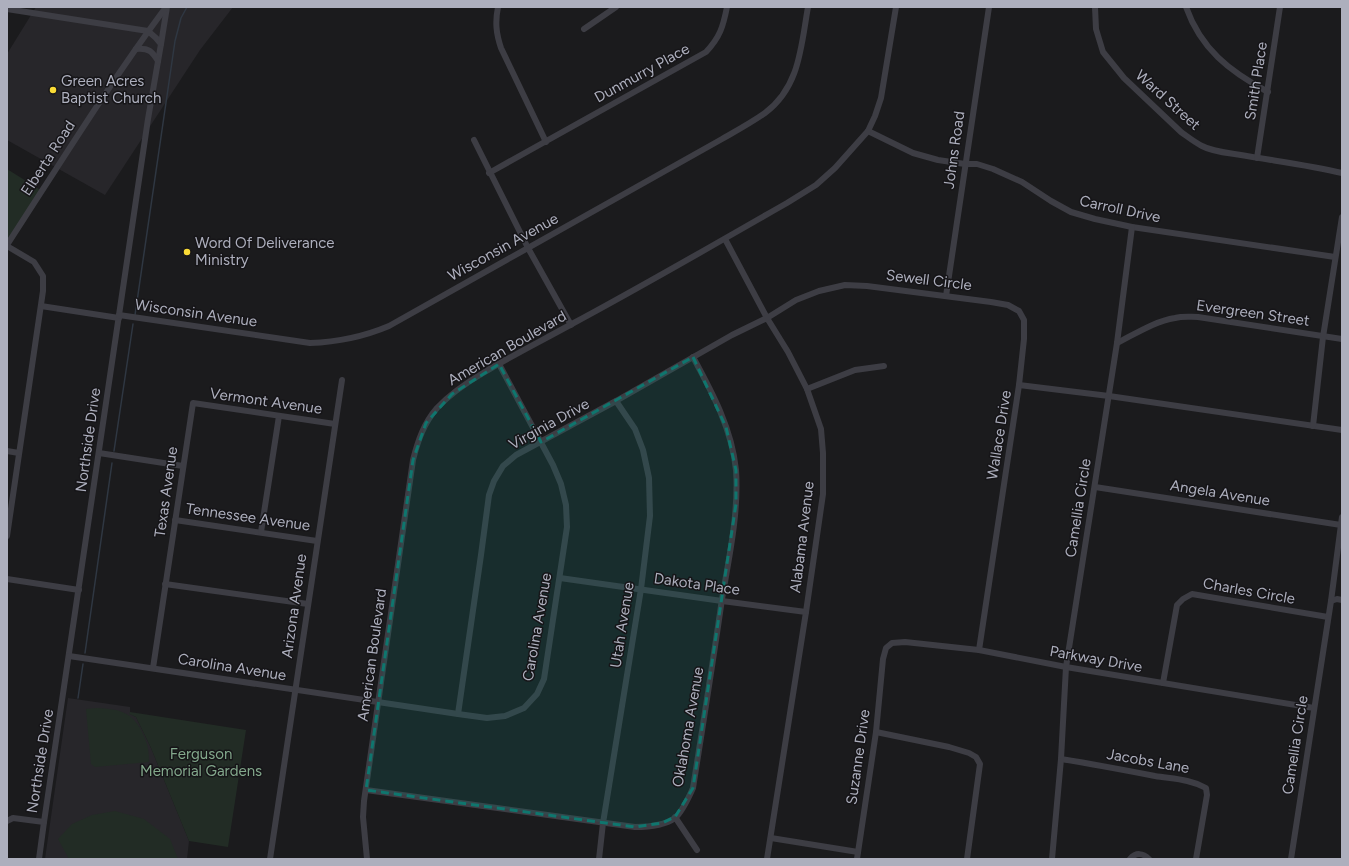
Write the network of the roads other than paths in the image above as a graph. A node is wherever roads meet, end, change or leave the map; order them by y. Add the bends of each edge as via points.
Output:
1 (167, 7) edge
2 (498, 7) edge
3 (616, 7) edge
4 (727, 7) edge
5 (808, 7) edge
6 (896, 7) edge
7 (989, 7) edge
8 (1094, 7) edge
9 (1186, 7) edge
10 (1280, 7) edge
11 (7, 10) edge
12 (584, 29) dead end
13 (148, 31) junction
14 (161, 44) junction
15 (136, 48) junction
16 (158, 61) junction
17 (1268, 92) junction
18 (868, 131) junction
19 (474, 140) dead end
20 (546, 142) junction
21 (1257, 158) junction
22 (965, 164) junction
23 (489, 173) junction
24 (1342, 173) edge
25 (1342, 217) edge
26 (1132, 227) junction
27 (725, 238) junction
28 (7, 246) edge
29 (528, 248) junction
30 (1335, 257) junction
31 (946, 296) junction
32 (41, 306) junction
33 (119, 316) junction
34 (768, 318) junction
35 (571, 325) junction
36 (1323, 337) junction
37 (1342, 339) edge
38 (1117, 343) junction
39 (693, 357) junction
40 (499, 364) junction
41 (884, 366) dead end
42 (342, 380) dead end
43 (1019, 385) junction
44 (807, 389) junction
45 (1109, 396) junction
46 (616, 401) junction
47 (193, 403) joint
48 (278, 416) junction
49 (335, 424) junction
50 (1313, 426) junction
51 (1342, 430) edge
52 (541, 442) junction
53 (7, 451) edge
54 (19, 453) junction
55 (99, 453) junction
56 (183, 466) junction
57 (1095, 487) junction
58 (1342, 517) edge
59 (175, 520) junction
60 (1341, 525) junction
61 (261, 532) junction
62 (7, 536) edge
63 (317, 541) junction
64 (560, 578) junction
65 (7, 579) edge
66 (165, 584) junction
67 (641, 589) junction
68 (79, 590) junction
69 (1331, 600) junction
70 (1342, 600) edge
71 (722, 601) junction
72 (308, 604) junction
73 (806, 612) junction
74 (1328, 617) junction
75 (979, 650) junction
76 (69, 656) junction
77 (883, 658) joint
78 (1066, 667) junction
79 (153, 668) junction
80 (1163, 683) junction
81 (295, 689) junction
82 (378, 703) junction
83 (1314, 708) junction
84 (458, 714) junction
85 (876, 732) junction
86 (1061, 759) junction
87 (366, 790) junction
88 (675, 818) junction
89 (7, 821) edge
90 (44, 822) junction
91 (604, 823) junction
92 (771, 838) junction
93 (697, 850) dead end
94 (858, 852) junction
95 (39, 859) edge
96 (270, 859) edge
97 (367, 859) edge
98 (599, 859) edge
99 (767, 859) edge
100 (857, 859) edge
101 (966, 859) edge
102 (1052, 859) edge
103 (1130, 859) edge
104 (1149, 859) edge
105 (1196, 859) edge
106 (1291, 859) edge

1 - 13 street, Elberta Road
1 - 14 street, Northside Drive
2 - 20 street via 496,32 501,48
3 - 12 street
4 - 20 street, Dunmurry Place via 719,37 706,52
5 - 29 street, Wisconsin Avenue via 795,74 780,98 766,112
6 - 18 street, American Boulevard via 881,98
7 - 22 street, Johns Road
8 - 21 street, Ward Street via 1096,29 1103,52 1124,78 1181,132 1203,147
9 - 17 street via 1201,38 1214,54 1230,69
10 - 17 street, Smith Place
11 - 13 street
13 - 14 street
13 - 15 street, Elberta Road
14 - 16 street, Northside Drive
15 - 16 street via 149,50
15 - 28 street, Elberta Road
16 - 33 street, Northside Drive
17 - 21 street, Smith Place
18 - 22 street, Carroll Drive via 913,153
18 - 27 street, American Boulevard via 816,185
19 - 23 street
20 - 23 street, Dunmurry Place
21 - 24 street, Ward Street
22 - 26 street, Carroll Drive via 977,164 993,169 1022,182 1071,212
22 - 31 street, Johns Road
23 - 29 street
25 - 30 street
26 - 30 street, Carroll Drive
26 - 38 street
27 - 34 street, Alabama Avenue
27 - 35 street, American Boulevard
28 - 32 street via 34,262 43,276
29 - 33 street, Wisconsin Avenue via 389,326 346,340 310,343
29 - 35 street
30 - 36 street
31 - 34 street, Sewell Circle via 875,286 845,285 796,300
31 - 43 street, Sewell Circle via 1008,305 1019,312 1024,320
32 - 33 street, Wisconsin Avenue
32 - 54 street
33 - 55 street, Northside Drive
34 - 39 street, Virginia Drive
34 - 44 street, Alabama Avenue
35 - 40 street, American Boulevard
36 - 37 street, Evergreen Street
36 - 38 street, Evergreen Street via 1187,317 1162,321
36 - 50 street
38 - 45 street
39 - 46 street, Virginia Drive
39 - 71 street, Oklahoma Avenue via 726,427 736,470 736,504
40 - 52 street, Carolina Avenue
40 - 82 street, American Boulevard via 452,394 437,408 418,440
41 - 44 street via 855,370
42 - 49 street, Arizona Avenue
43 - 45 street, Wallace Drive
43 - 75 street, Wallace Drive
44 - 73 street, Alabama Avenue via 821,429 823,494
45 - 50 street
45 - 57 street, Camellia Circle
46 - 52 street, Virginia Drive
46 - 67 street, Utah Avenue via 635,429 649,478 650,516
47 - 48 street, Vermont Avenue
47 - 56 street, Texas Avenue
48 - 49 street, Vermont Avenue
48 - 61 street
49 - 63 street, Arizona Avenue
50 - 51 street
52 - 64 street, Carolina Avenue via 561,484 566,505 567,527
52 - 84 street, Virginia Drive via 516,455 503,466 489,495
53 - 54 street
54 - 62 street
55 - 56 street
55 - 68 street, Northside Drive
56 - 59 street, Texas Avenue
57 - 60 street, Angela Avenue
57 - 78 street, Camellia Circle
58 - 60 street, Camellia Circle
59 - 61 street, Tennessee Avenue
59 - 66 street, Texas Avenue
60 - 69 street, Camellia Circle
61 - 63 street, Tennessee Avenue
63 - 72 street, Arizona Avenue
64 - 67 street, Dakota Place
64 - 84 street, Carolina Avenue via 544,679 537,694 524,708 505,716 487,718
65 - 68 street
66 - 72 street
66 - 79 street, Texas Avenue
67 - 71 street, Dakota Place
67 - 91 street, Utah Avenue
68 - 76 street, Northside Drive
69 - 70 street
69 - 74 street, Camellia Circle
71 - 73 street, Dakota Place
71 - 88 street, Oklahoma Avenue via 693,788
72 - 81 street, Arizona Avenue
73 - 92 street, Alabama Avenue
74 - 80 street, Charles Circle via 1192,594 1177,605
74 - 83 street, Camellia Circle
75 - 77 street, Parkway Drive via 892,642 886,648
75 - 78 street, Parkway Drive
76 - 79 street, Carolina Avenue
76 - 90 street, Northside Drive
77 - 85 street, Suzanne Drive
78 - 80 street, Parkway Drive
78 - 86 street, Camellia Circle
79 - 81 street, Carolina Avenue
80 - 83 street, Parkway Drive
81 - 82 street, Carolina Avenue
81 - 96 street, Arizona Avenue
82 - 84 street, Carolina Avenue
82 - 87 street, American Boulevard
83 - 106 street, Camellia Circle
85 - 94 street, Suzanne Drive
85 - 101 street via 949,747 976,757 980,764
86 - 102 street, Camellia Circle
86 - 105 street, Jacobs Lane via 1188,780 1206,788
87 - 91 street
87 - 97 street, American Boulevard via 363,817
88 - 91 street via 648,827
88 - 93 street
89 - 90 street via 13,818
90 - 95 street, Northside Drive
91 - 98 street, Utah Avenue
92 - 94 street
92 - 99 street, Alabama Avenue
94 - 100 street, Suzanne Drive
103 - 104 street via 1134,854 1140,853

